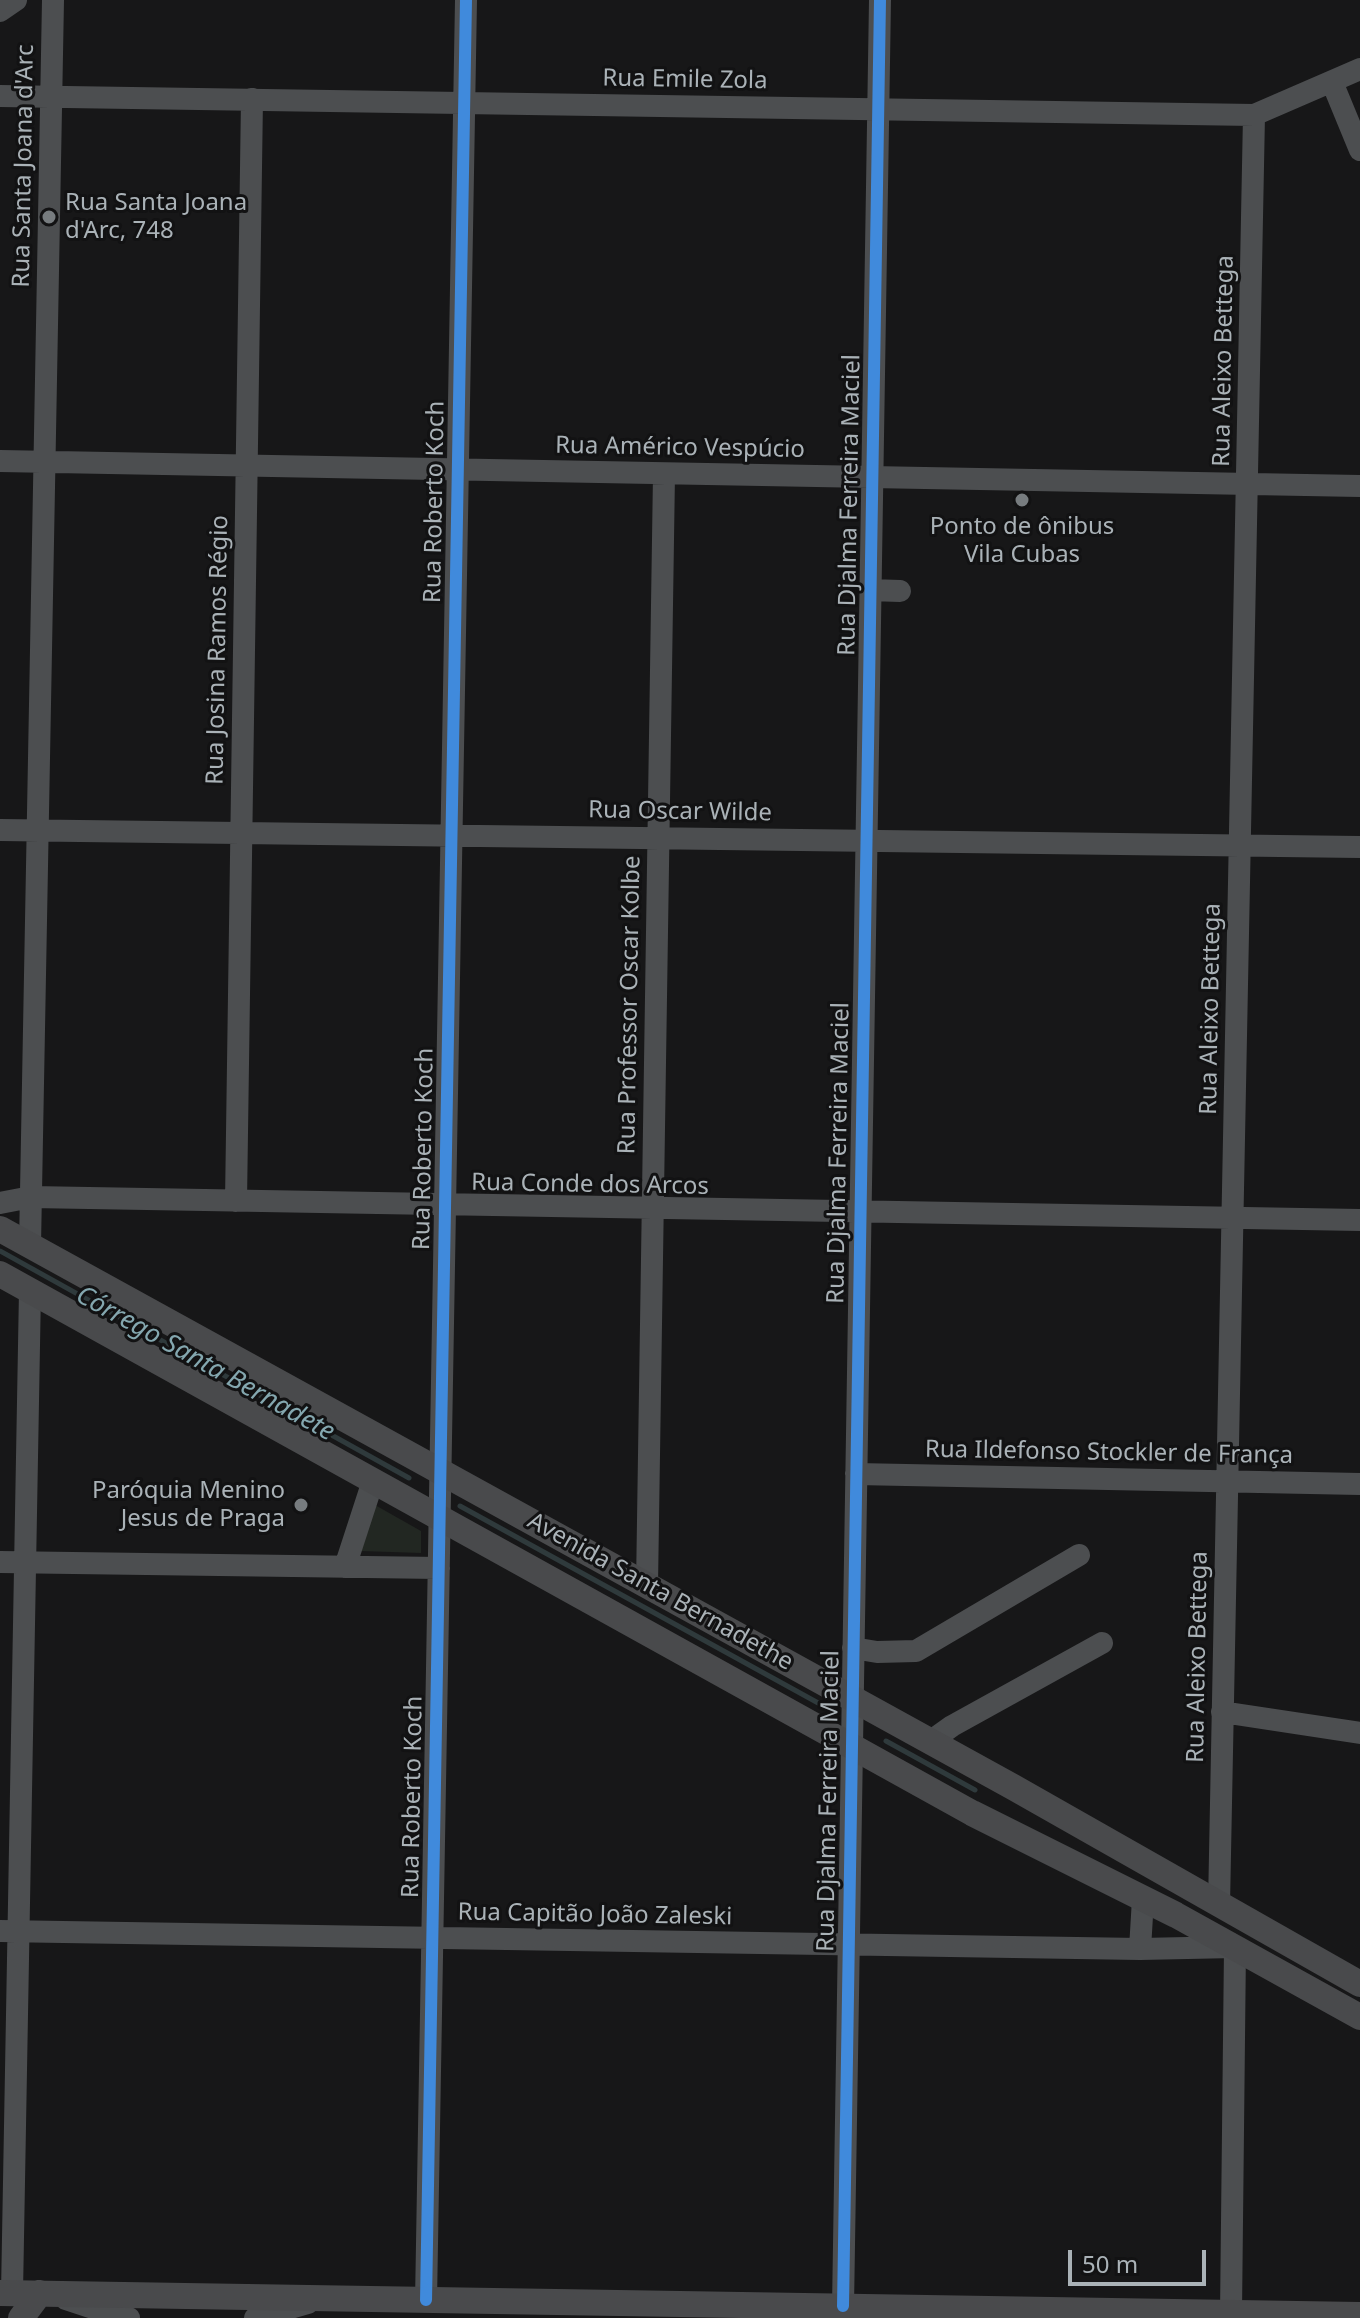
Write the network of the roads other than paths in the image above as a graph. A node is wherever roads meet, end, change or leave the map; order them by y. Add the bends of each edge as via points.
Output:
1 (16, 0) edge
2 (53, 0) edge
3 (466, 0) edge
4 (880, 0) edge
5 (0, 11) edge
6 (1360, 69) edge
7 (1332, 82) junction
8 (0, 96) edge
9 (51, 96) junction
10 (252, 99) junction
11 (464, 103) junction
12 (878, 109) junction
13 (1254, 115) junction
14 (1360, 150) edge
15 (0, 461) edge
16 (45, 462) junction
17 (247, 466) junction
18 (458, 470) junction
19 (664, 474) junction
20 (872, 477) junction
21 (1247, 484) junction
22 (1360, 486) edge
23 (870, 590) junction
24 (900, 591) dead end
25 (0, 830) edge
26 (38, 830) junction
27 (241, 833) junction
28 (451, 836) junction
29 (658, 838) junction
30 (866, 841) junction
31 (1240, 846) junction
32 (1360, 847) edge
33 (31, 1197) junction
34 (236, 1201) junction
35 (0, 1203) edge
36 (445, 1204) junction
37 (653, 1208) junction
38 (860, 1211) junction
39 (1233, 1218) junction
40 (1360, 1220) edge
41 (0, 1229) edge
42 (30, 1245) junction
43 (0, 1274) edge
44 (30, 1290) junction
45 (440, 1471) junction
46 (856, 1474) junction
47 (373, 1481) junction
48 (1227, 1481) junction
49 (1360, 1484) edge
50 (439, 1517) junction
51 (1079, 1555) dead end
52 (0, 1562) edge
53 (25, 1562) junction
54 (345, 1567) junction
55 (439, 1568) junction
56 (647, 1585) junction
57 (1102, 1643) dead end
58 (853, 1648) junction
59 (852, 1698) junction
60 (1222, 1712) junction
61 (1360, 1733) edge
62 (931, 1741) junction
63 (852, 1745) junction
64 (1143, 1899) junction
65 (1219, 1905) junction
66 (9, 1932) edge
67 (432, 1938) junction
68 (848, 1945) junction
69 (1235, 1947) junction
70 (1140, 1949) junction
71 (1360, 1984) edge
72 (1360, 2017) edge
73 (6, 2293) edge
74 (45, 2293) junction
75 (324, 2298) junction
76 (426, 2300) junction
77 (843, 2306) junction
78 (588, 2310) edge
79 (671, 2311) edge
80 (1231, 2313) junction
81 (1360, 2315) edge
82 (21, 2318) edge
83 (129, 2318) edge
84 (255, 2318) edge

1 - 5 street
2 - 9 street, Rua Santa Joana d'Arc
3 - 11 street, Rua Roberto Koch
4 - 12 street, Rua Djalma Ferreira Maciel
6 - 7 street, Rua Emile Zola
7 - 13 street, Rua Emile Zola
7 - 14 street
8 - 9 street, Rua Emile Zola
9 - 10 street, Rua Emile Zola
9 - 16 street, Rua Santa Joana d'Arc
10 - 11 street, Rua Emile Zola
10 - 17 street, Rua Josina Ramos Régio
11 - 12 street, Rua Emile Zola
11 - 18 street, Rua Roberto Koch
12 - 13 street, Rua Emile Zola
12 - 20 street, Rua Djalma Ferreira Maciel
13 - 21 street, Rua Aleixo Bettega
15 - 16 street, Rua Américo Vespúcio
16 - 17 street, Rua Américo Vespúcio
16 - 26 street, Rua Santa Joana d'Arc
17 - 18 street, Rua Américo Vespúcio
17 - 27 street, Rua Josina Ramos Régio
18 - 19 street, Rua Américo Vespúcio
18 - 28 street, Rua Roberto Koch
19 - 20 street, Rua Américo Vespúcio
19 - 29 street, Rua Professor Oscar Kolbe
20 - 21 street, Rua Américo Vespúcio
20 - 23 street, Rua Djalma Ferreira Maciel
21 - 22 street, Rua Américo Vespúcio
21 - 31 street, Rua Aleixo Bettega
23 - 24 street
23 - 30 street, Rua Djalma Ferreira Maciel
25 - 26 street, Rua Oscar Wilde
26 - 27 street, Rua Oscar Wilde
26 - 33 street, Rua Santa Joana d'Arc
27 - 28 street, Rua Oscar Wilde
27 - 34 street, Rua Josina Ramos Régio
28 - 29 street, Rua Oscar Wilde
28 - 36 street, Rua Roberto Koch
29 - 30 street, Rua Oscar Wilde
29 - 37 street, Rua Professor Oscar Kolbe
30 - 31 street, Rua Oscar Wilde
30 - 38 street, Rua Djalma Ferreira Maciel
31 - 32 street, Rua Oscar Wilde
31 - 39 street, Rua Aleixo Bettega
33 - 34 street, Rua Conde dos Arcos
33 - 35 street, Rua Conde dos Arcos
33 - 42 street, Rua Santa Joana d'Arc
34 - 36 street, Rua Conde dos Arcos
36 - 37 street, Rua Conde dos Arcos
36 - 45 street, Rua Roberto Koch
37 - 38 street, Rua Conde dos Arcos
37 - 56 street, Rua Professor Oscar Kolbe
38 - 39 street, Rua Conde dos Arcos
38 - 46 street, Rua Djalma Ferreira Maciel
39 - 40 street, Rua Conde dos Arcos
39 - 48 street, Rua Aleixo Bettega
41 - 42 main road, Avenida Santa Bernadethe
42 - 45 main road, Avenida Santa Bernadethe
43 - 44 main road, Avenida Santa Bernadethe
44 - 47 main road, Avenida Santa Bernadethe
44 - 53 street
45 - 50 street, Rua Roberto Koch
45 - 56 main road, Avenida Santa Bernadethe
46 - 48 street, Rua Ildefonso Stockler de França
46 - 58 street, Rua Djalma Ferreira Maciel
47 - 50 main road, Avenida Santa Bernadethe
47 - 54 street
48 - 49 street, Rua Ildefonso Stockler de França
48 - 60 street, Rua Aleixo Bettega
50 - 55 street, Rua Roberto Koch
50 - 63 main road, Avenida Santa Bernadethe
51 - 58 street via 916,1651
52 - 53 street
53 - 54 street
53 - 66 street
54 - 55 street
55 - 67 street, Rua Roberto Koch
56 - 59 main road, Avenida Santa Bernadethe
57 - 62 street
58 - 59 street, Rua Djalma Ferreira Maciel
59 - 62 main road, Avenida Santa Bernadethe
59 - 63 street, Rua Djalma Ferreira Maciel
60 - 61 street
60 - 65 street, Rua Aleixo Bettega
62 - 65 main road, Avenida Santa Bernadethe
63 - 64 main road, Avenida Santa Bernadethe
63 - 68 street, Rua Djalma Ferreira Maciel
64 - 69 main road, Avenida Santa Bernadethe
64 - 70 street
65 - 71 main road, Avenida Santa Bernadethe
66 - 67 street, Rua Capitão João Zaleski
66 - 73 street
67 - 68 street, Rua Capitão João Zaleski
67 - 76 street, Rua Roberto Koch
68 - 70 street, Rua Capitão João Zaleski
68 - 77 street, Rua Djalma Ferreira Maciel
69 - 70 street, Rua Capitão João Zaleski
69 - 72 main road, Avenida Santa Bernadethe
69 - 80 street
73 - 74 main road
74 - 75 main road
74 - 82 main road
74 - 83 street
75 - 76 main road
75 - 84 street
76 - 78 main road
77 - 79 main road
77 - 80 main road
78 - 79 main road
80 - 81 main road

